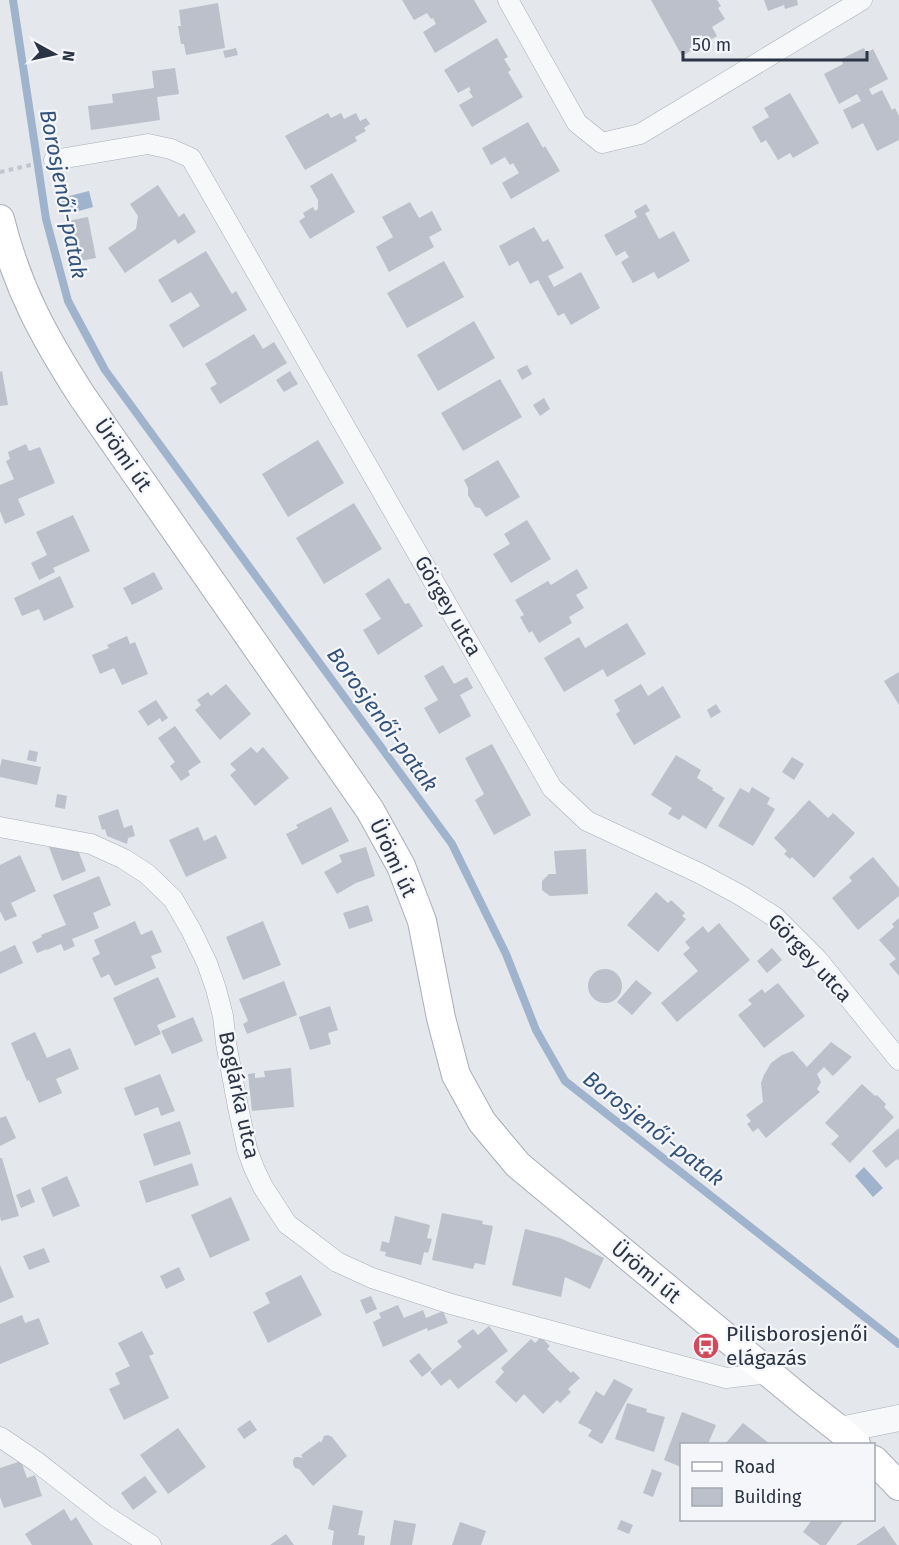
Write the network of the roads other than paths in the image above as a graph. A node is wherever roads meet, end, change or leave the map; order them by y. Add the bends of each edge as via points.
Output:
1 (508, 0) edge
2 (862, 0) edge
3 (54, 160) dead end
4 (0, 219) edge
5 (0, 827) edge
6 (899, 1060) edge
7 (770, 1373) junction
8 (899, 1418) edge
9 (0, 1437) edge
10 (848, 1437) edge
11 (875, 1462) edge
12 (899, 1486) edge
13 (151, 1545) edge

1 - 2 street via 577,123 602,142 640,134
3 - 6 street, Görgey utca via 148,144 191,158 552,788 587,821 699,873 775,916 818,960
4 - 7 main road, Ürömi út via 16,274 54,353 370,810 401,866 422,921 456,1075 482,1122 518,1166
5 - 7 street, Boglárka utca via 92,844 147,874 173,900 199,946 216,989 254,1168 287,1224 337,1262 451,1304 726,1378
7 - 10 main road, Ürömi út
8 - 10 street
9 - 13 street
11 - 12 main road

